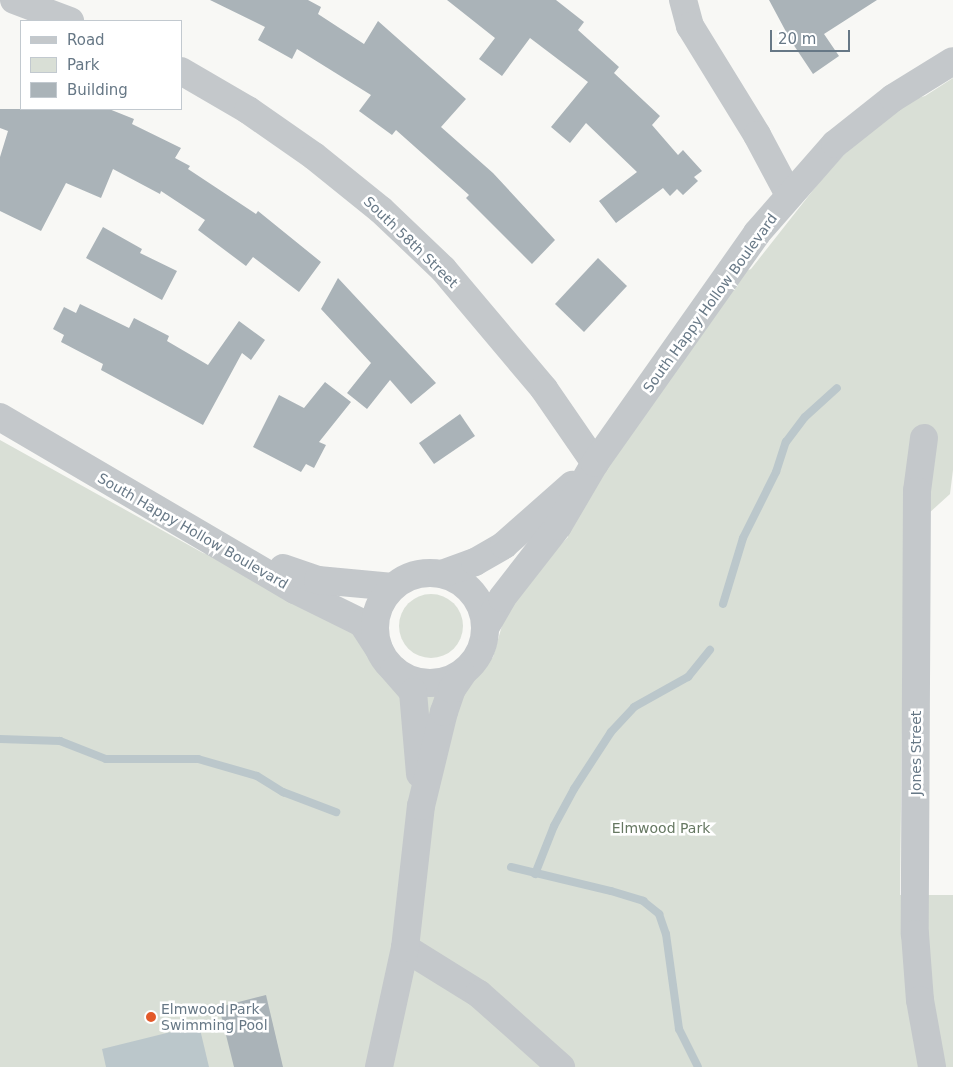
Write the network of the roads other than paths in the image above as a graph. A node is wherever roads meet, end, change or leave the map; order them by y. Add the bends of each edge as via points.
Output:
1 (14, 0) edge
2 (662, 0) edge
3 (682, 0) edge
4 (67, 20) edge
5 (690, 26) junction
6 (953, 61) edge
7 (182, 72) edge
8 (789, 196) junction
9 (0, 417) edge
10 (924, 438) dead end
11 (595, 463) junction
12 (223, 545) junction
13 (442, 574) junction
14 (393, 587) junction
15 (485, 628) junction
16 (385, 659) junction
17 (462, 674) junction
18 (421, 806) junction
19 (405, 948) junction
20 (379, 1067) edge
21 (561, 1067) edge
22 (932, 1067) edge

1 - 4 street
2 - 5 street
3 - 5 street
5 - 8 street via 757,135
6 - 8 street, South Happy Hollow Boulevard via 863,120 835,144
7 - 11 street, South 58th Street via 248,110 314,156 422,250 497,329 544,389
8 - 11 street, South Happy Hollow Boulevard via 757,233
9 - 12 street, South Happy Hollow Boulevard
10 - 22 street, Jones Street via 916,491 915,934 920,1000
11 - 13 street, South Happy Hollow Boulevard via 536,520 504,545 475,562
11 - 15 street, South Happy Hollow Boulevard via 568,512 502,598
12 - 14 street via 318,580
12 - 16 street, South Happy Hollow Boulevard via 295,590 362,623
13 - 14 street via 424,573
13 - 15 street via 459,581 473,594 482,610
14 - 16 street via 376,616 375,632
15 - 17 street via 482,646
16 - 17 street via 408,679 426,684 445,682
16 - 18 street, South Happy Hollow Boulevard via 413,692
17 - 18 street via 452,688 444,712
18 - 19 street
19 - 20 street
19 - 21 street via 479,994

